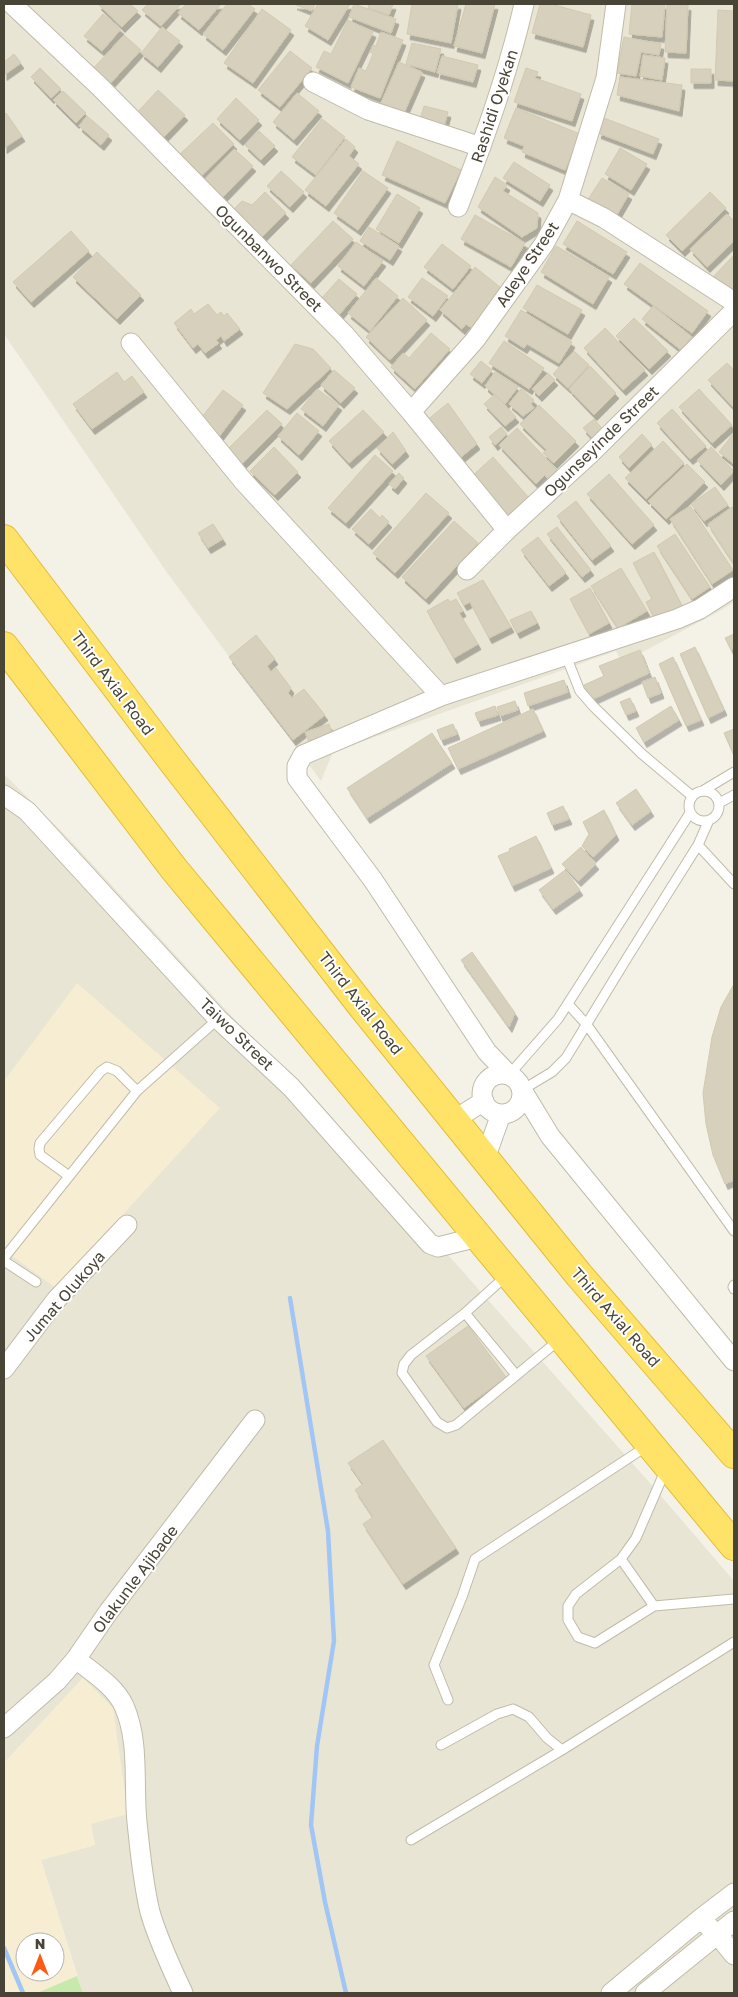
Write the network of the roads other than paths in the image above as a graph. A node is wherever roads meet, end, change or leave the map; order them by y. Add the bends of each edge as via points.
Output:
1 (12, 4) edge
2 (524, 4) edge
3 (616, 4) edge
4 (313, 82) dead end
5 (481, 147) junction
6 (568, 200) junction
7 (458, 207) dead end
8 (734, 302) edge
9 (734, 311) edge
10 (131, 343) dead end
11 (411, 412) junction
12 (4, 519) edge
13 (507, 530) junction
14 (4, 539) edge
15 (467, 570) dead end
16 (734, 587) edge
17 (44, 590) junction
18 (4, 646) edge
19 (4, 655) edge
20 (566, 656) junction
21 (34, 685) junction
22 (441, 696) junction
23 (734, 772) edge
24 (704, 790) junction
25 (4, 795) edge
26 (734, 795) edge
27 (692, 796) junction
28 (719, 803) junction
29 (690, 813) junction
30 (709, 820) junction
31 (698, 845) junction
32 (734, 884) edge
33 (568, 1004) junction
34 (218, 1019) junction
35 (586, 1025) junction
36 (487, 1052) junction
37 (509, 1076) junction
38 (489, 1079) junction
39 (522, 1090) junction
40 (138, 1091) junction
41 (484, 1101) junction
42 (506, 1112) junction
43 (454, 1120) junction
44 (550, 1136) junction
45 (485, 1159) junction
46 (69, 1176) junction
47 (127, 1224) dead end
48 (734, 1231) edge
49 (478, 1237) junction
50 (4, 1260) edge
51 (508, 1274) junction
52 (36, 1282) dead end
53 (734, 1285) edge
54 (734, 1289) edge
55 (465, 1313) junction
56 (561, 1338) junction
57 (734, 1361) edge
58 (4, 1369) edge
59 (516, 1375) junction
60 (255, 1420) dead end
61 (650, 1444) junction
62 (734, 1454) edge
63 (668, 1466) junction
64 (734, 1546) edge
65 (621, 1559) junction
66 (734, 1599) edge
67 (654, 1606) junction
68 (734, 1642) edge
69 (76, 1659) junction
70 (448, 1700) dead end
71 (4, 1728) edge
72 (441, 1745) dead end
73 (562, 1750) junction
74 (411, 1840) dead end
75 (734, 1893) edge
76 (700, 1919) junction
77 (734, 1921) edge
78 (717, 1934) junction
79 (734, 1955) edge
80 (183, 1993) edge
81 (611, 1993) edge
82 (645, 1993) edge

1 - 11 street, Ogunbanwo Street via 100,87 345,335
2 - 5 street, Rashidi Oyekan via 511,60
3 - 6 street, Adeye Street via 606,78
4 - 5 street via 368,110
5 - 7 street, Rashidi Oyekan
6 - 8 street via 604,218
6 - 11 street, Adeye Street via 544,244 475,340
9 - 13 street, Ogunseyinde Street via 590,454
10 - 22 street via 244,482
11 - 13 street, Ogunbanwo Street
12 - 17 highway
13 - 15 street, Ogunseyinde Street
14 - 17 highway, Third Axial Road
16 - 20 street via 700,609 676,619
17 - 43 highway, Third Axial Road via 172,762
18 - 21 highway
19 - 21 highway
20 - 22 street
20 - 27 lane via 580,691 593,706 642,754
21 - 49 highway via 174,869
22 - 36 street via 302,755 297,766 297,778 373,880
23 - 24 lane
24 - 27 lane
24 - 28 lane via 711,792
25 - 34 street, Taiwo Street via 27,810
26 - 28 lane
27 - 29 lane via 688,807
28 - 30 lane via 719,810
29 - 30 lane via 702,821
29 - 33 lane
30 - 31 lane
31 - 32 lane
31 - 35 lane
33 - 35 lane
33 - 37 lane
34 - 40 lane
34 - 49 street, Taiwo Street via 291,1087 430,1244 438,1247
35 - 39 lane via 566,1058 552,1072
35 - 48 lane
36 - 37 street
36 - 38 street
37 - 38 street via 502,1074
37 - 39 street via 520,1084
38 - 41 street via 484,1086
39 - 42 street via 519,1105
39 - 44 street
40 - 46 lane
40 - 46 lane via 117,1071 107,1067 40,1143 40,1155
41 - 42 street via 488,1107
41 - 43 street
42 - 44 street
42 - 45 street
43 - 45 highway, Third Axial Road
44 - 57 street
45 - 62 highway, Third Axial Road via 579,1275
46 - 50 lane
47 - 58 street, Jumat Olukoya via 56,1300
49 - 51 highway
50 - 52 lane
51 - 55 lane
51 - 56 highway
53 - 54 lane
55 - 59 lane
55 - 59 lane via 404,1364 402,1373 437,1422 447,1428 456,1425
56 - 59 lane
56 - 61 highway
60 - 69 street, Olakunle Ajibade
61 - 63 highway
61 - 70 lane via 475,1559 434,1665
63 - 64 highway
63 - 65 lane via 636,1538
65 - 67 lane
65 - 67 lane via 576,1594 568,1606 568,1620 578,1637 595,1643
66 - 67 lane
68 - 73 lane
69 - 71 street, Olakunle Ajibade via 57,1681
69 - 80 street via 112,1688 124,1704 131,1726 137,1820 151,1913
72 - 73 lane via 497,1714 513,1709 529,1718 546,1738
73 - 74 lane
75 - 76 street
76 - 78 street
76 - 81 street
77 - 78 street
78 - 79 street
78 - 82 street

